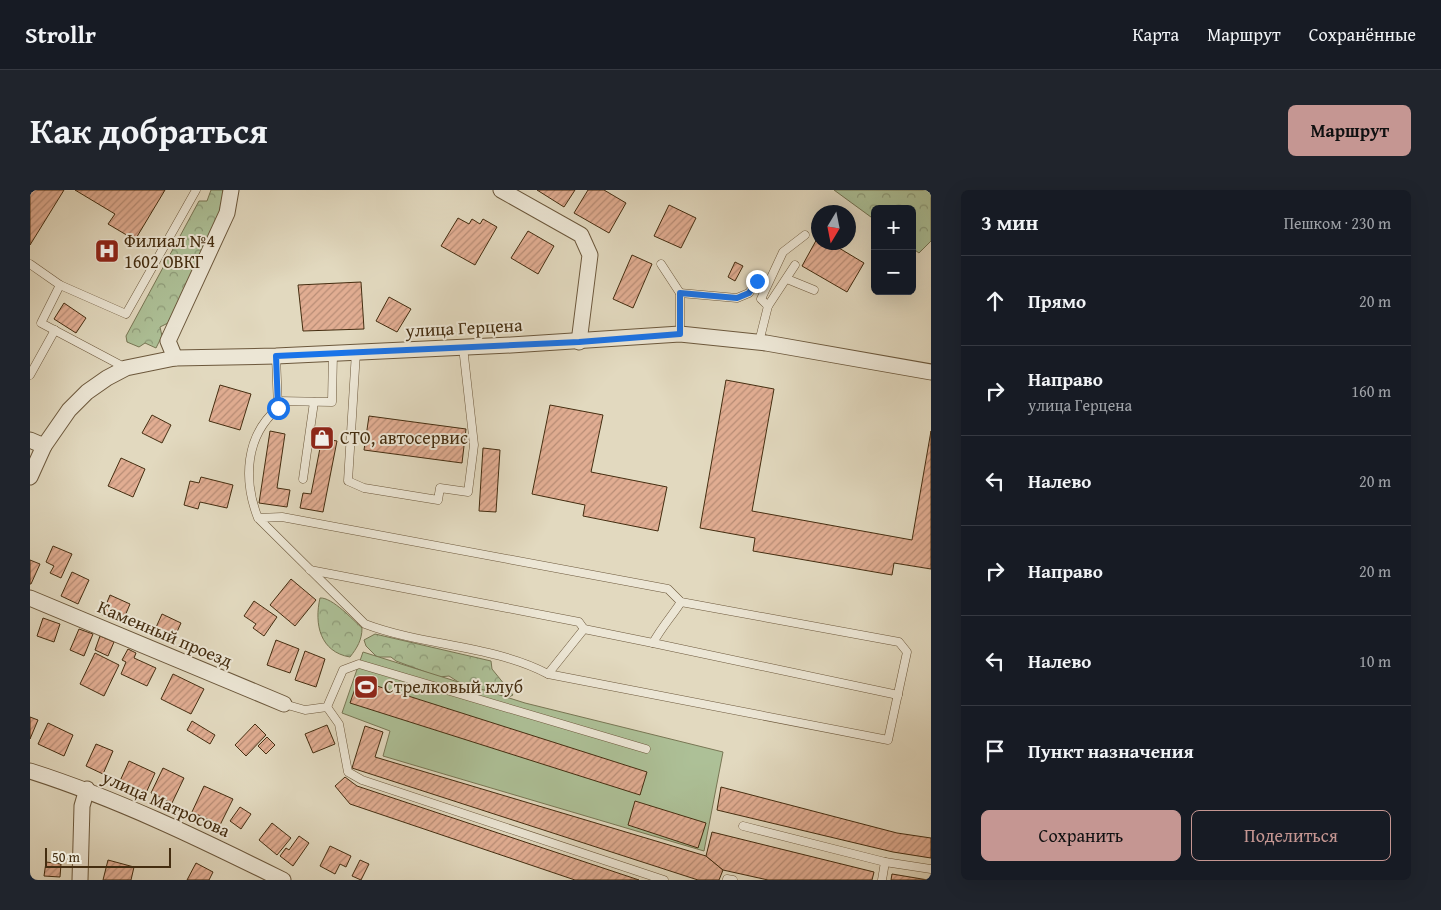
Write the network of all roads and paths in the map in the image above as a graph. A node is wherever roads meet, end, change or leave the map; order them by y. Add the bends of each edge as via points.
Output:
1 (196, 190) edge
2 (231, 190) edge
3 (501, 190) edge
4 (805, 235) dead end
5 (30, 264) edge
6 (661, 264) dead end
7 (795, 265) dead end
8 (787, 279) junction
9 (768, 282) junction
10 (60, 285) junction
11 (814, 290) dead end
12 (680, 293) junction
13 (768, 306) junction
14 (55, 330) junction
15 (680, 334) junction
16 (579, 342) junction
17 (759, 342) junction
18 (463, 347) junction
19 (356, 352) junction
20 (333, 353) junction
21 (276, 356) junction
22 (175, 358) junction
23 (126, 368) junction
24 (931, 372) edge
25 (30, 375) edge
26 (278, 401) junction
27 (314, 402) junction
28 (37, 443) edge
29 (30, 477) edge
30 (303, 479) dead end
31 (258, 518) junction
32 (310, 570) junction
33 (30, 598) edge
34 (681, 602) junction
35 (584, 629) junction
36 (653, 643) junction
37 (548, 674) junction
38 (898, 695) junction
39 (284, 704) joint
40 (328, 707) junction
41 (646, 749) dead end
42 (30, 771) edge
43 (87, 789) junction
44 (743, 826) dead end
45 (885, 862) junction
46 (931, 869) edge
47 (80, 880) edge
48 (283, 880) edge
49 (664, 880) edge
50 (882, 880) edge

1 - 10 lane via 126,314
2 - 22 street via 227,213 168,341
3 - 16 street via 581,235 590,255
4 - 9 lane via 783,252
5 - 10 lane
6 - 12 lane
7 - 8 lane
8 - 11 lane
8 - 13 lane
9 - 12 lane via 757,281 749,293 737,298
9 - 13 lane via 761,299
10 - 14 lane via 41,323
12 - 15 lane
13 - 17 lane
14 - 23 lane
14 - 25 lane
15 - 16 street, улица Герцена
15 - 17 street, улица Герцена
16 - 18 street, улица Герцена
17 - 24 street, улица Герцена
18 - 19 street, улица Герцена
18 - 19 lane via 474,445 468,492 440,488 438,500 364,488 348,481
19 - 20 street, улица Герцена
20 - 21 street, улица Герцена
20 - 27 lane via 332,402
21 - 22 street, улица Герцена
21 - 26 lane
22 - 23 street, улица Герцена
23 - 28 street, улица Герцена via 87,392
26 - 27 lane
26 - 31 lane via 278,408 268,417 255,442 247,475
27 - 30 lane
28 - 29 street
31 - 32 lane
31 - 34 lane via 282,517 668,589
32 - 35 lane via 579,622
32 - 37 lane via 364,624 388,633 527,663
33 - 39 street, Каменный проезд
34 - 36 lane
34 - 38 lane via 899,642 908,652
35 - 36 lane
35 - 37 lane
36 - 38 lane
37 - 38 lane via 888,740
39 - 40 lane via 305,710
40 - 41 lane via 343,670 359,664
40 - 49 lane via 339,724 348,772 362,780
42 - 43 street, улица Матросова
43 - 47 street via 82,806
43 - 48 street, улица Матросова via 176,827
44 - 45 lane
45 - 46 lane
45 - 50 lane

